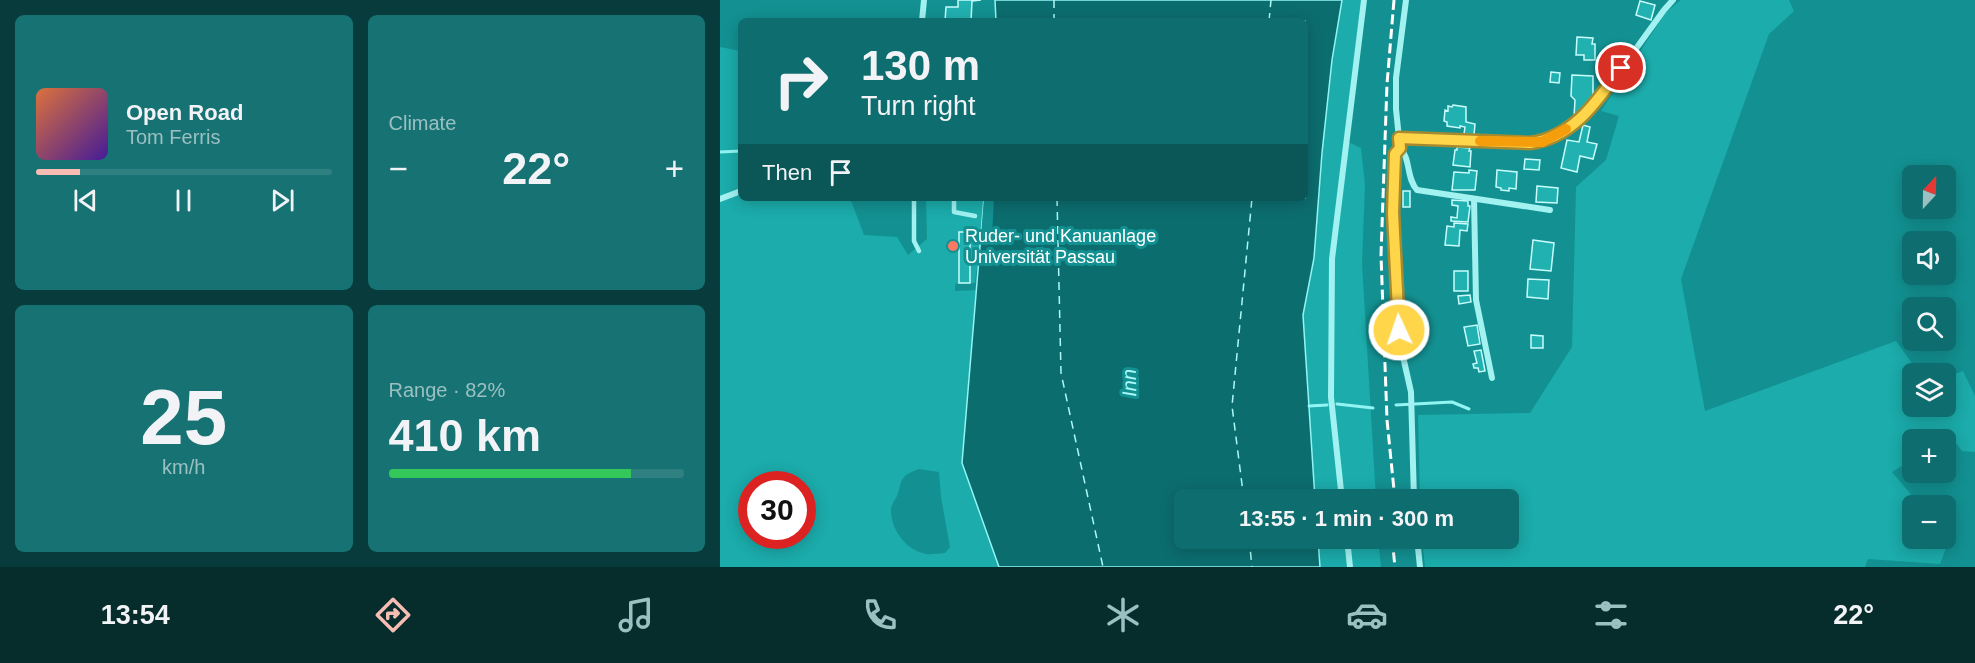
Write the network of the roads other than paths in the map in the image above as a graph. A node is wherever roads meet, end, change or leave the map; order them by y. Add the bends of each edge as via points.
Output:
1 (924, 0) edge
2 (1364, 0) edge
3 (1406, 0) edge
4 (1673, 0) edge
5 (922, 18) edge
6 (1399, 138) junction
7 (1400, 148) junction
8 (738, 192) edge
9 (720, 199) edge
10 (1474, 199) junction
11 (914, 201) edge
12 (954, 201) edge
13 (1550, 210) dead end
14 (975, 216) dead end
15 (919, 251) dead end
16 (1492, 378) dead end
17 (1341, 489) edge
18 (1414, 489) edge
19 (1348, 549) edge
20 (1418, 549) edge
21 (1350, 567) edge
22 (1420, 567) edge

1 - 5 street
2 - 17 street via 1332,259 1331,397
3 - 6 street via 1396,78
4 - 6 street via 1601,97 1582,118 1552,138 1530,143
6 - 7 street
7 - 10 street via 1417,190
7 - 18 street via 1395,154 1393,213 1402,352 1411,392
8 - 9 street
10 - 13 street
10 - 16 street via 1476,300
11 - 15 lane via 914,241
12 - 14 lane via 954,212
19 - 21 street
20 - 22 street

